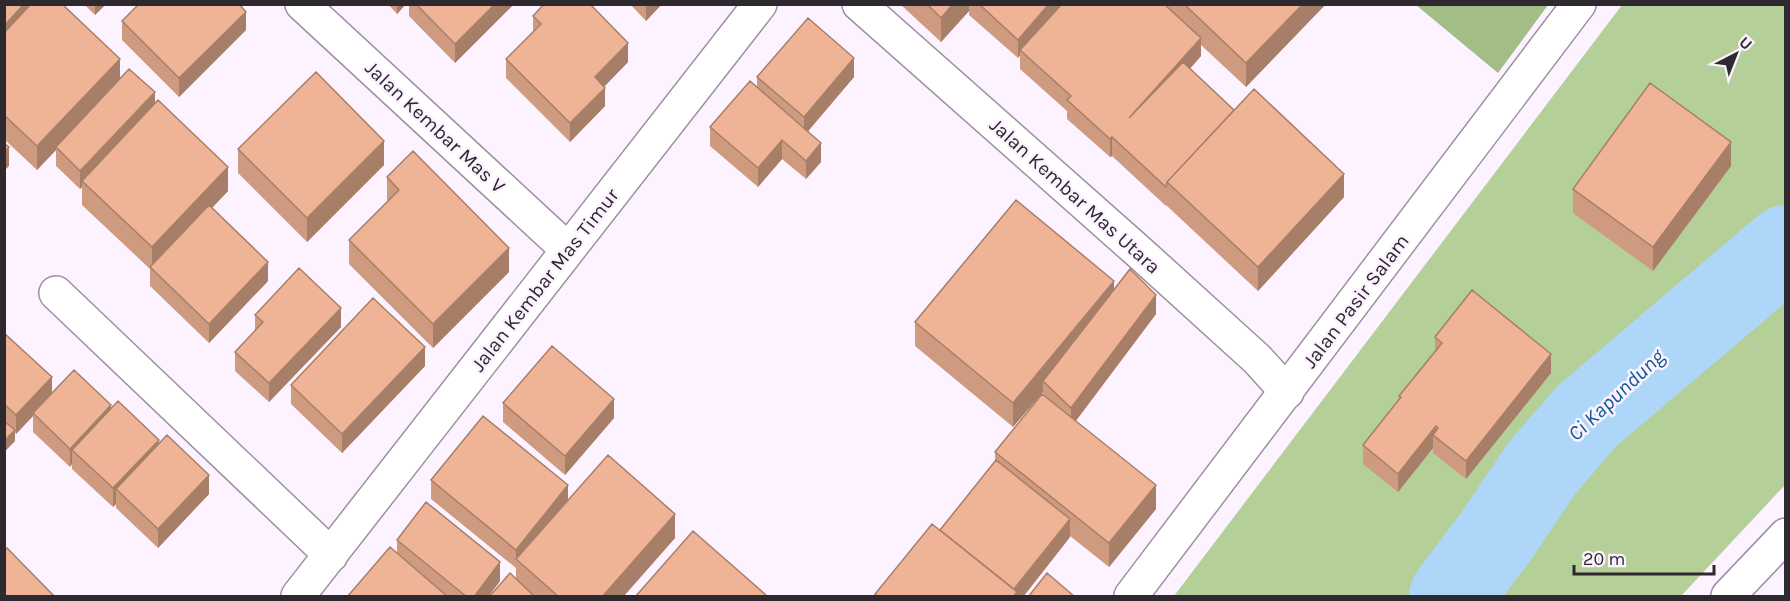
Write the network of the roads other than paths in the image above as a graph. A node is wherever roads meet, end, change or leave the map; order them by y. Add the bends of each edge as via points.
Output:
1 (302, 4) edge
2 (760, 4) edge
3 (859, 4) edge
4 (1579, 4) edge
5 (568, 250) junction
6 (56, 293) dead end
7 (1287, 392) junction
8 (1785, 535) edge
9 (331, 555) junction
10 (298, 597) edge
11 (1131, 597) edge
12 (1728, 597) edge

1 - 5 street, Jalan Kembar Mas V
2 - 5 street, Jalan Kembar Mas Timur
3 - 7 street, Jalan Kembar Mas Utara via 1139,252 1257,359
4 - 7 street, Jalan Pasir Salam
5 - 9 street, Jalan Kembar Mas Timur
6 - 9 street
7 - 11 street, Jalan Pasir Salam
8 - 12 street
9 - 10 street, Jalan Kembar Mas Timur

